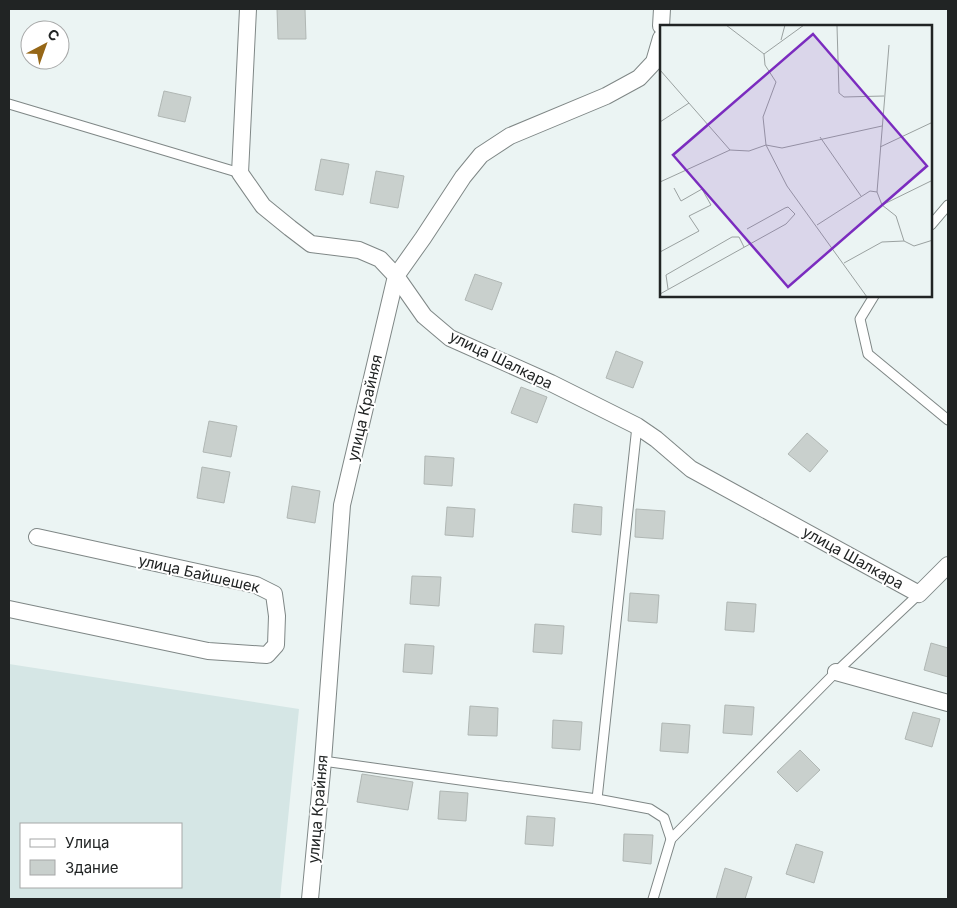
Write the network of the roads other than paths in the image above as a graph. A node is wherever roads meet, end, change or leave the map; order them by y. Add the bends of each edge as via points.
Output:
1 (248, 9) edge
2 (662, 9) edge
3 (661, 25) edge
4 (660, 41) edge
5 (9, 104) edge
6 (240, 173) junction
7 (948, 205) edge
8 (932, 224) edge
9 (396, 276) junction
10 (873, 298) edge
11 (948, 420) edge
12 (637, 426) junction
13 (38, 537) dead end
14 (948, 565) edge
15 (919, 594) junction
16 (9, 609) edge
17 (836, 672) junction
18 (948, 703) edge
19 (323, 761) junction
20 (597, 799) junction
21 (671, 839) junction
22 (310, 899) edge
23 (653, 899) edge

1 - 6 street
2 - 3 street
4 - 9 street via 654,62 639,78 606,96 510,136 480,154
5 - 6 lane
6 - 9 street via 263,206 311,244 359,250 380,259
7 - 8 lane
9 - 12 street, улица Шалкара via 424,316 450,338
9 - 19 street, улица Крайняя via 342,505
10 - 11 lane via 860,319 868,354
12 - 15 street, улица Шалкара via 690,468
12 - 20 lane
13 - 16 street, улица Байшешек via 256,585 274,594 278,616 276,645 267,655 208,651
14 - 15 street
15 - 17 lane
17 - 18 street
17 - 21 lane
19 - 20 lane
19 - 22 street, улица Крайняя
20 - 21 lane via 650,809 664,818
21 - 23 lane

